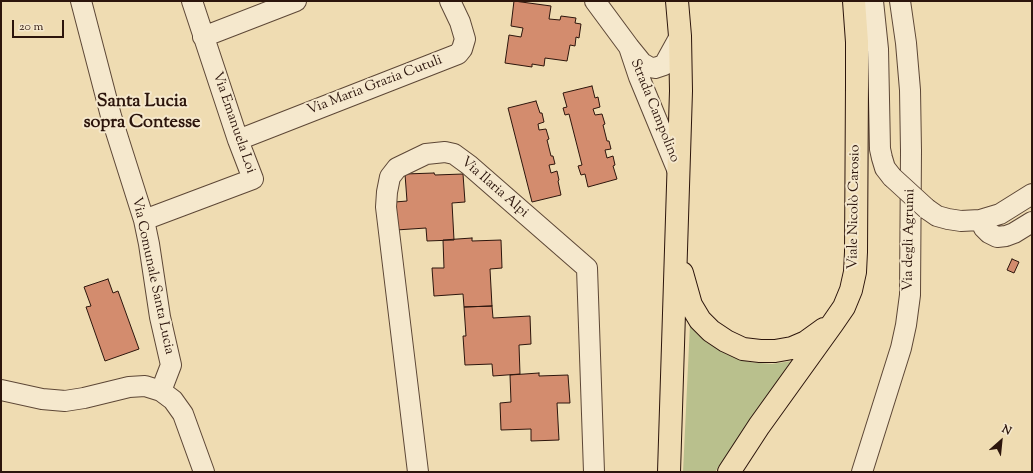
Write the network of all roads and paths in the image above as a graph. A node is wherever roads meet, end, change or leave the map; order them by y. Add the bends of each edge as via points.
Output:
1 (81, 1) edge
2 (192, 1) edge
3 (296, 1) edge
4 (450, 1) edge
5 (595, 1) edge
6 (677, 1) edge
7 (854, 1) edge
8 (873, 1) edge
9 (900, 1) edge
10 (680, 36) junction
11 (203, 37) junction
12 (629, 47) junction
13 (238, 140) junction
14 (679, 175) junction
15 (1032, 194) edge
16 (144, 220) junction
17 (980, 220) junction
18 (1032, 222) edge
19 (677, 249) junction
20 (833, 323) junction
21 (1, 390) edge
22 (161, 391) junction
23 (204, 472) edge
24 (418, 472) edge
25 (594, 472) edge
26 (669, 472) edge
27 (730, 472) edge
28 (862, 472) edge

1 - 16 street, Via Comunale Santa Lucia via 111,116
2 - 11 street, Via Emanuela Loi
3 - 11 street
4 - 13 street, Via Maria Grazia Cutuli via 465,39 458,54
5 - 12 street, Strada Campolino
6 - 10 main road
7 - 20 main road, Viale Nicolò Carosio via 857,42 855,272 844,307
8 - 17 street, bridge via 878,48 880,149 885,168 927,210 937,216 961,221
9 - 28 street, Via degli Agrumi via 910,90 910,295 901,348
10 - 12 street, Strada Campolino via 664,66 655,68 642,63
10 - 14 main road
11 - 13 street, Via Emanuela Loi
12 - 14 street, Strada Campolino
13 - 16 street, Via Emanuela Loi via 253,179
14 - 19 main road
15 - 17 street via 1000,214
16 - 22 street, Via Comunale Santa Lucia via 160,317 171,365
17 - 18 street via 984,228 997,237 1006,236
19 - 20 main road via 691,305 700,320 726,341 743,349 775,352 806,342
19 - 26 main road
20 - 27 main road, Viale Nicolò Carosio via 750,439
21 - 22 street via 64,401 129,387 146,386
22 - 23 street via 173,400 183,414
24 - 25 street, Via Ilaria Alpi via 386,207 387,192 390,177 396,168 426,154 445,152 454,154 469,165 587,268

